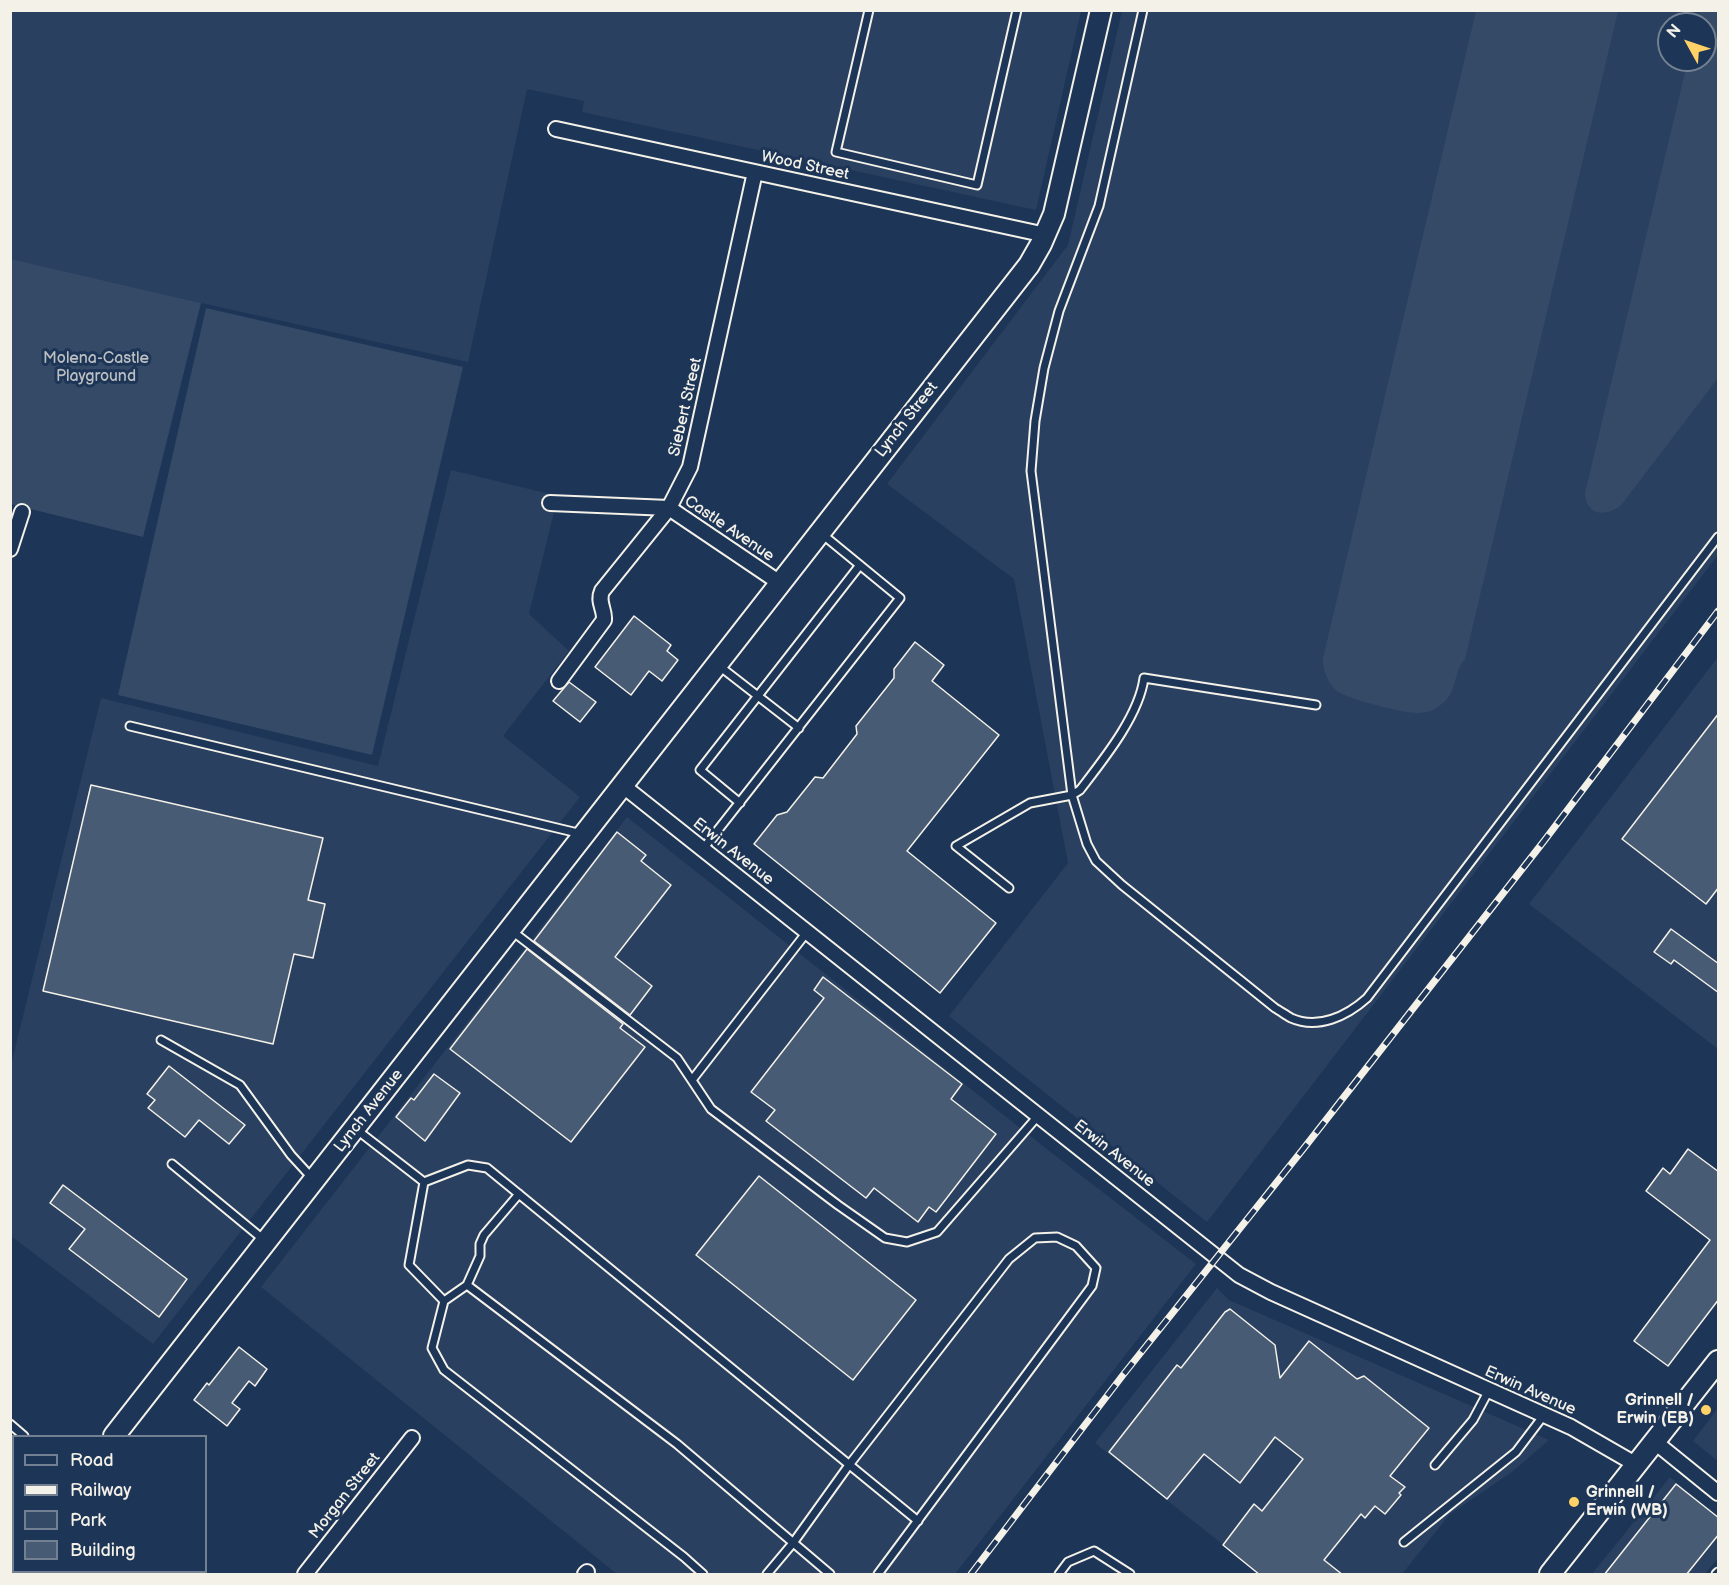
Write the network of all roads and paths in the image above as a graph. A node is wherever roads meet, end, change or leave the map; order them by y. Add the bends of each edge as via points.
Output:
1 (869, 10) edge
2 (1017, 10) edge
3 (1101, 10) edge
4 (1143, 10) edge
5 (556, 129) dead end
6 (755, 172) junction
7 (1046, 235) junction
8 (550, 503) dead end
9 (669, 508) junction
10 (22, 512) dead end
11 (819, 532) junction
12 (1719, 537) edge
13 (10, 549) edge
14 (860, 565) junction
15 (780, 583) junction
16 (717, 664) junction
17 (559, 681) dead end
18 (758, 697) junction
19 (1316, 705) dead end
20 (130, 726) dead end
21 (799, 728) junction
22 (622, 785) junction
23 (1072, 795) junction
24 (740, 803) junction
25 (584, 834) junction
26 (703, 849) junction
27 (1009, 888) dead end
28 (510, 929) junction
29 (807, 932) junction
30 (161, 1040) dead end
31 (692, 1080) junction
32 (1038, 1116) junction
33 (356, 1128) junction
34 (172, 1164) dead end
35 (314, 1181) junction
36 (424, 1182) junction
37 (519, 1194) junction
38 (266, 1241) junction
39 (467, 1285) junction
40 (444, 1302) junction
41 (1719, 1361) edge
42 (1489, 1390) junction
43 (1544, 1415) junction
44 (10, 1424) edge
45 (22, 1435) edge
46 (116, 1435) edge
47 (412, 1438) dead end
48 (1655, 1442) junction
49 (849, 1465) junction
50 (1435, 1465) dead end
51 (1637, 1465) junction
52 (1719, 1493) edge
53 (918, 1521) junction
54 (1404, 1542) dead end
55 (793, 1543) junction
56 (305, 1575) edge
57 (704, 1575) edge
58 (767, 1575) edge
59 (830, 1575) edge
60 (878, 1575) edge
61 (1059, 1575) edge
62 (1130, 1575) edge
63 (1550, 1575) edge

1 - 2 lane via 836,153 978,185
3 - 7 street, Lynch Street
4 - 23 lane via 1099,206 1059,311 1035,421 1031,471
5 - 6 street, Wood Street
6 - 7 street, Wood Street
6 - 9 street, Siebert Street via 690,467
7 - 11 street, Lynch Street via 1029,265
8 - 9 street, Castle Avenue
9 - 15 street, Castle Avenue
9 - 17 street, Siebert Street via 602,591 599,601 604,620
10 - 13 street
11 - 14 lane
11 - 15 street, Lynch Street
12 - 23 lane via 1367,998 1335,1018 1319,1023 1294,1019 1275,1008 1122,885 1096,861
14 - 18 lane
14 - 21 lane via 900,598
15 - 16 street, Lynch Street
16 - 18 lane
16 - 22 street, Lynch Street
18 - 21 lane
18 - 24 lane via 700,770
19 - 23 lane via 1144,678 1137,704 1115,743
20 - 25 lane
21 - 24 lane
22 - 25 street, Lynch Avenue
22 - 26 street, Erwin Avenue
23 - 27 lane via 1030,803 956,846
24 - 26 lane
25 - 28 street, Lynch Avenue
26 - 29 street, Erwin Avenue
28 - 31 lane via 677,1058
28 - 33 street, Lynch Avenue
29 - 31 lane
29 - 32 street, Erwin Avenue
30 - 35 lane via 240,1085
31 - 32 lane via 711,1109 838,1205 885,1238 907,1242 937,1232
32 - 42 street, Erwin Avenue via 1239,1275
33 - 35 street, Lynch Avenue
33 - 36 lane
34 - 38 lane
35 - 38 street, Lynch Avenue
36 - 37 lane via 468,1165 487,1168
36 - 40 lane via 409,1265
37 - 39 lane via 484,1235
37 - 49 lane
38 - 46 street, Lynch Avenue
39 - 40 lane
39 - 55 lane via 677,1444
40 - 57 lane via 432,1348 444,1371
41 - 48 street
42 - 43 street, Erwin Avenue
42 - 50 lane via 1473,1420
43 - 51 street, Erwin Avenue
43 - 54 lane via 1516,1452
44 - 45 lane
47 - 56 street, Morgan Street
48 - 51 street
48 - 52 street
49 - 53 lane
49 - 53 lane via 1009,1259 1035,1238 1057,1237 1077,1246 1096,1268 1092,1286
49 - 55 lane
51 - 63 street
53 - 60 lane
55 - 58 lane
55 - 59 lane
61 - 62 lane via 1068,1562 1094,1551

